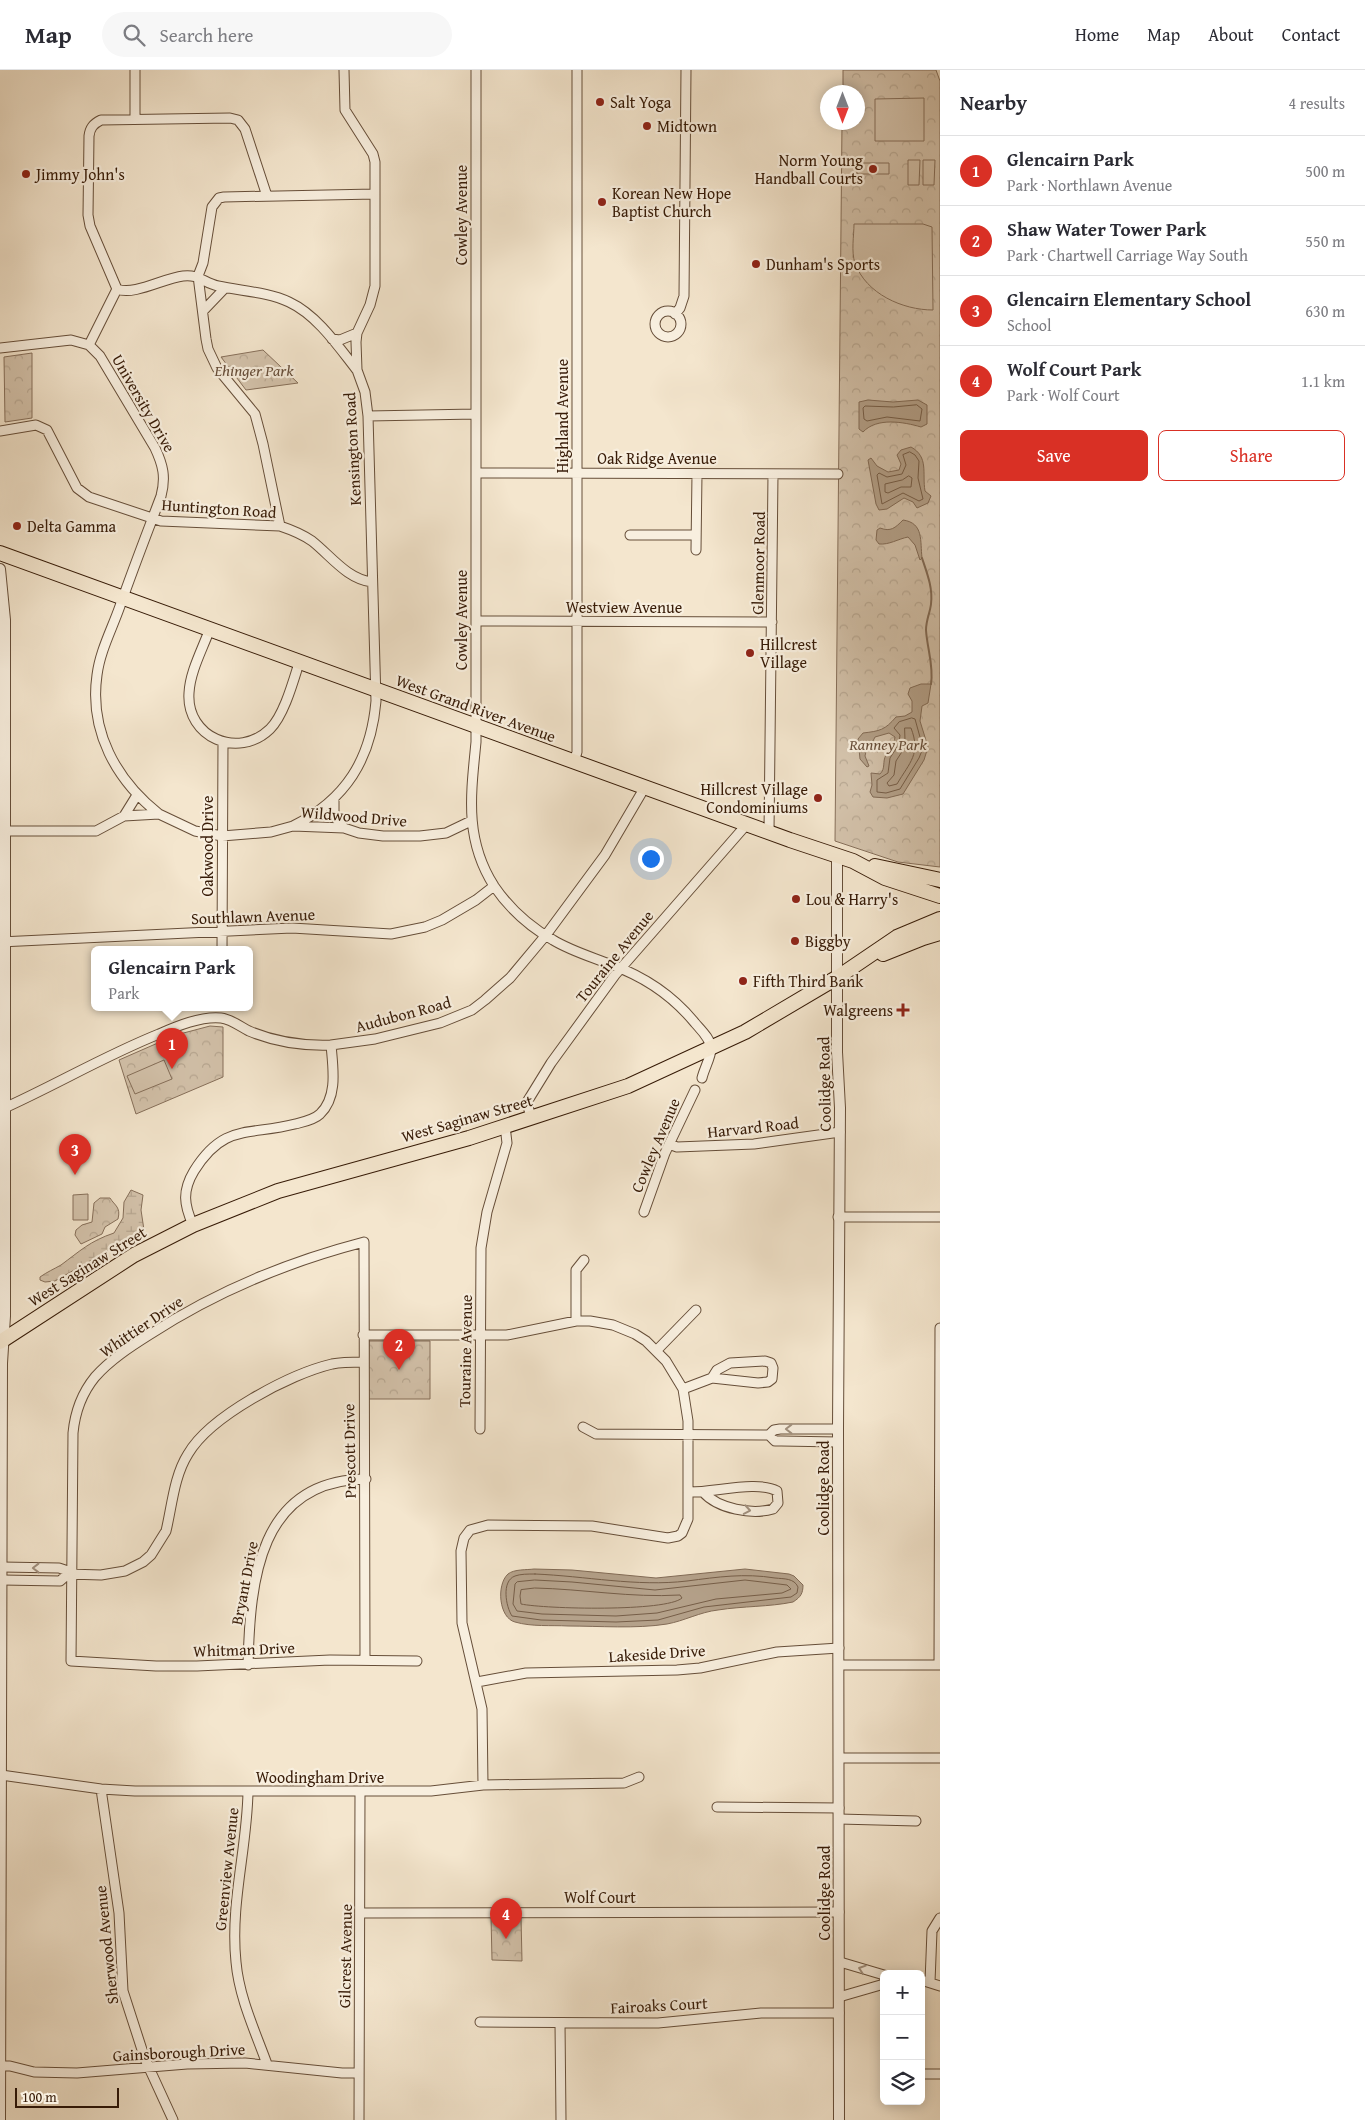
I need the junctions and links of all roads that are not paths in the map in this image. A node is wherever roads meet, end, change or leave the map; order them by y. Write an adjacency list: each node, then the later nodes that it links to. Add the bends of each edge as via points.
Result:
1 (135, 70): 6 (street)
2 (344, 70): 7 (street, Kensington Road, via 345,110 376,162)
3 (476, 70): 19 (street, Cowley Avenue)
4 (577, 70): 23 (street, Highland Avenue)
5 (686, 70): 13 (street, via 684,296)
6 (135, 119): 8 (street, via 238,120 245,129); 11 (street, via 101,120 90,128 89,136 88,215)
7 (375, 194): 8 (street); 14 (street, Kensington Road, via 375,286)
8 (267, 196): 9 (street, via 219,198 214,203)
9 (198, 276): 10 (street); 11 (street, via 176,277 128,291); 12 (street)
10 (225, 288): 12 (street); 15 (street, via 288,302 303,310)
11 (116, 289): 16 (street)
12 (203, 311): 28 (street, via 212,360 255,414)
13 (675, 314)
14 (357, 333): 15 (street, via 340,340); 18 (street, Kensington Road)
15 (332, 339): 18 (street)
16 (89, 345): 17 (street, via 71,340); 27 (street, University Drive, via 100,356 162,464 163,488)
17 (0, 348)
18 (357, 370): 20 (street, Kensington Road, via 365,392)
19 (476, 414): 20 (street); 22 (street, Cowley Avenue)
20 (368, 416): 34 (street, Kensington Road)
21 (0, 431): 27 (street, Huntington Road, via 43,427 50,434 81,493)
22 (476, 473): 23 (street, Oak Ridge Avenue); 36 (street, Cowley Avenue)
23 (577, 473): 24 (street, Oak Ridge Avenue); 37 (street, Highland Avenue)
24 (697, 474): 25 (street, Oak Ridge Avenue); 30 (street)
25 (773, 474): 26 (street, Oak Ridge Avenue); 38 (street, Glenmoor Road)
26 (838, 474)
27 (152, 519): 28 (street, Huntington Road); 35 (street, University Drive)
28 (280, 526): 34 (street, Huntington Road, via 311,540 354,578)
29 (630, 535): 30 (street)
30 (696, 535): 31 (street)
31 (696, 550)
32 (0, 553): 35 (main road, West Grand River Avenue)
33 (0, 569): 43 (street, via 5,606)
34 (372, 582): 41 (street, Kensington Road)
35 (122, 599): 39 (main road, West Grand River Avenue); 47 (street, University Drive, via 100,659 96,704 109,756 125,782)
36 (476, 621): 37 (street, Westview Avenue); 42 (street, Cowley Avenue)
37 (577, 621): 38 (street, Westview Avenue); 45 (street, Highland Avenue, via 577,752)
38 (772, 622): 56 (street, Glenmoor Road)
39 (209, 630): 40 (main road, West Grand River Avenue); 44 (street, via 191,681 189,702 201,728)
40 (299, 663): 41 (main road, West Grand River Avenue); 44 (street, via 279,717 271,728 250,742)
41 (376, 690): 42 (main road, West Grand River Avenue); 48 (street, Kensington Road, via 374,721 365,754)
42 (476, 726): 45 (main road, West Grand River Avenue); 51 (street, Cowley Avenue)
43 (2, 729): 55 (street)
44 (223, 742): 57 (street, Oakwood Drive)
45 (574, 762): 46 (main road, West Grand River Avenue)
46 (645, 788): 52 (main road, West Grand River Avenue); 66 (street, Audubon Road, via 605,855)
47 (137, 794): 49 (street, University Drive); 50 (street)
48 (334, 799): 53 (street, Kensington Road); 54 (street, via 334,815)
49 (159, 814): 50 (street, Wildwood Drive); 57 (street, Wildwood Drive, via 195,831)
50 (124, 816): 55 (street, Wildwood Drive, via 96,831)
51 (471, 821): 54 (street, Wildwood Drive, via 446,833 420,836 359,834); 61 (street, Cowley Avenue)
52 (747, 824): 56 (main road, West Grand River Avenue); 70 (street, Touraine Avenue)
53 (293, 826): 54 (street, Wildwood Drive); 57 (street, Wildwood Drive, via 271,832)
54 (344, 828)
55 (2, 831): 67 (street)
56 (769, 832): 58 (main road, West Grand River Avenue)
57 (222, 836): 64 (street, Oakwood Drive)
58 (837, 856): 59 (main road, West Grand River Avenue); 71 (street, Coolidge Road)
59 (853, 861): 60 (main road); 62 (main road, West Grand River Avenue, via 885,878)
60 (940, 880)
61 (494, 886): 64 (street, Southlawn Avenue, via 442,920 406,932 377,934 316,928); 66 (street, Cowley Avenue, via 520,917)
62 (940, 896)
63 (940, 919): 69 (main road, West Saginaw Street, via 897,937)
64 (222, 931): 67 (street, Southlawn Avenue); 68 (street, Oakwood Drive)
65 (940, 933): 69 (main road)
66 (546, 935): 70 (street, Cowley Avenue, via 569,949); 74 (street, Audubon Road, via 510,978 472,1010 414,1030)
67 (2, 942): 78 (street)
68 (222, 946)
69 (861, 963): 71 (main road, West Saginaw Street)
70 (620, 968): 75 (street, Cowley Avenue, via 644,979 675,1001 708,1038); 79 (street, Touraine Avenue, via 551,1063 527,1102)
71 (838, 977): 75 (main road, West Saginaw Street, via 778,1014); 81 (street, Coolidge Road)
72 (222, 1011): 73 (street)
73 (222, 1018): 74 (street, Audubon Road, via 268,1038); 78 (street, via 184,1024 146,1039)
74 (331, 1046): 86 (street, via 332,1087 326,1106 314,1118 281,1128 234,1134 213,1147 197,1166 186,1189 185,1206)
75 (711, 1048): 76 (street); 79 (main road, West Saginaw Street, via 628,1086)
76 (702, 1078)
77 (695, 1090): 82 (street, Cowley Avenue)
78 (3, 1109): 94 (street, via 6,1316)
79 (531, 1118): 80 (main road, West Saginaw Street)
80 (505, 1126): 86 (main road, West Saginaw Street, via 278,1191); 93 (street, Touraine Avenue, via 507,1143 482,1228)
81 (840, 1132): 82 (street, Harvard Road, via 701,1148); 84 (street, Coolidge Road)
82 (669, 1144): 83 (street, Cowley Avenue)
83 (644, 1212)
84 (838, 1217): 85 (street); 101 (street, Coolidge Road)
85 (940, 1218)
86 (193, 1225): 94 (main road, West Saginaw Street, via 134,1255)
87 (364, 1242): 92 (street, Prescott Drive); 111 (street, Whittier Drive, via 304,1258 214,1297 140,1341 95,1377 79,1404 74,1424)
88 (584, 1260): 90 (street, via 576,1270)
89 (696, 1310): 95 (street)
90 (576, 1321): 93 (street, via 507,1335); 95 (street, via 613,1325 635,1334)
91 (940, 1328): 99 (street)
92 (363, 1336): 93 (street); 96 (street, Prescott Drive)
93 (480, 1336): 102 (street, Touraine Avenue)
94 (2, 1341): 109 (street)
95 (657, 1350): 98 (street)
96 (363, 1362): 106 (street, Prescott Drive); 111 (street, via 333,1364 302,1375 254,1398 213,1425 195,1442 182,1464 166,1531 151,1555 125,1571 101,1575)
97 (712, 1378): 97 (street, via 718,1370 735,1363 765,1361 773,1368 772,1379 768,1382); 98 (street)
98 (683, 1389): 103 (street)
99 (940, 1426): 119 (street)
100 (582, 1427): 103 (street, via 596,1434)
101 (838, 1428): 104 (street, one-way to 104, via 780,1429); 105 (street, Coolidge Road)
102 (480, 1429)
103 (688, 1435): 104 (street); 107 (street)
104 (769, 1435): 105 (street, via 781,1442)
105 (838, 1442): 113 (street, Coolidge Road)
106 (366, 1478): 114 (street, Prescott Drive); 117 (street, Bryant Drive, via 334,1481 310,1490 294,1502 274,1526 266,1542 256,1584)
107 (688, 1492): 108 (street); 120 (street, via 687,1524 682,1533 673,1538 592,1526 488,1525 470,1530 461,1551 460,1606)
108 (703, 1492): 108 (street, one-way to 108, via 711,1500 755,1512 773,1509 778,1503 777,1492 755,1486)
109 (1, 1547): 110 (street)
110 (2, 1567): 111 (street, one-way to 110, via 63,1568); 112 (street)
111 (70, 1574): 112 (street, via 60,1581); 115 (street, Whittier Drive)
112 (2, 1580): 121 (street)
113 (839, 1648): 118 (street, Coolidge Road); 120 (street, Lakeside Drive, via 778,1652 700,1668 526,1673)
114 (365, 1660): 116 (street, Whitman Drive); 117 (street, Whitman Drive)
115 (71, 1661): 117 (street, Whitman Drive, via 156,1666)
116 (417, 1661)
117 (248, 1665)
118 (839, 1665): 119 (street); 122 (street, Coolidge Road)
119 (940, 1665)
120 (477, 1682): 126 (street, via 484,1724)
121 (0, 1755): 124 (street)
122 (840, 1758): 123 (street); 131 (street, Coolidge Road)
123 (940, 1758)
124 (1, 1776): 127 (street, Woodingham Drive); 147 (street)
125 (639, 1777): 126 (street, Woodingham Drive, via 624,1783)
126 (484, 1785): 129 (street, Woodingham Drive, via 431,1791)
127 (101, 1789): 128 (street, Woodingham Drive); 148 (street, Sherwood Avenue, via 119,1913 123,1991)
128 (248, 1792): 129 (street, Woodingham Drive); 146 (street, Greenview Avenue, via 235,1902 236,1963 246,2006)
129 (360, 1792): 135 (street, Gilcrest Avenue)
130 (717, 1807): 131 (street)
131 (839, 1808): 132 (street, Coolidge Road)
132 (839, 1820): 133 (street); 134 (street, Coolidge Road)
133 (916, 1821)
134 (839, 1912): 135 (street, Wolf Court); 137 (street, Coolidge Road)
135 (361, 1913): 149 (street, Gilcrest Avenue)
136 (940, 1918): 139 (street, via 932,1931)
137 (840, 1962): 138 (street, one-way to 137); 142 (street, Coolidge Road)
138 (880, 1974)
139 (926, 1981): 141 (street)
140 (880, 1985): 142 (street)
141 (940, 1986)
142 (840, 1997): 143 (street, Coolidge Road)
143 (839, 2013): 145 (street, Fairoaks Court, via 761,2013 676,2023); 157 (street, Coolidge Road)
144 (480, 2022): 145 (street, Fairoaks Court)
145 (560, 2023): 156 (street)
146 (267, 2064): 148 (street, Gainsborough Drive, via 223,2062); 149 (street, Gainsborough Drive)
147 (1, 2066): 148 (street, Gainsborough Drive, via 46,2073); 152 (street)
148 (148, 2067): 154 (street, Sherwood Avenue)
149 (359, 2073): 155 (street, Gilcrest Avenue)
150 (925, 2074): 151 (street)
151 (940, 2074)
152 (0, 2075): 153 (street)
153 (0, 2120)
154 (172, 2120)
155 (359, 2120)
156 (561, 2120)
157 (839, 2120)

